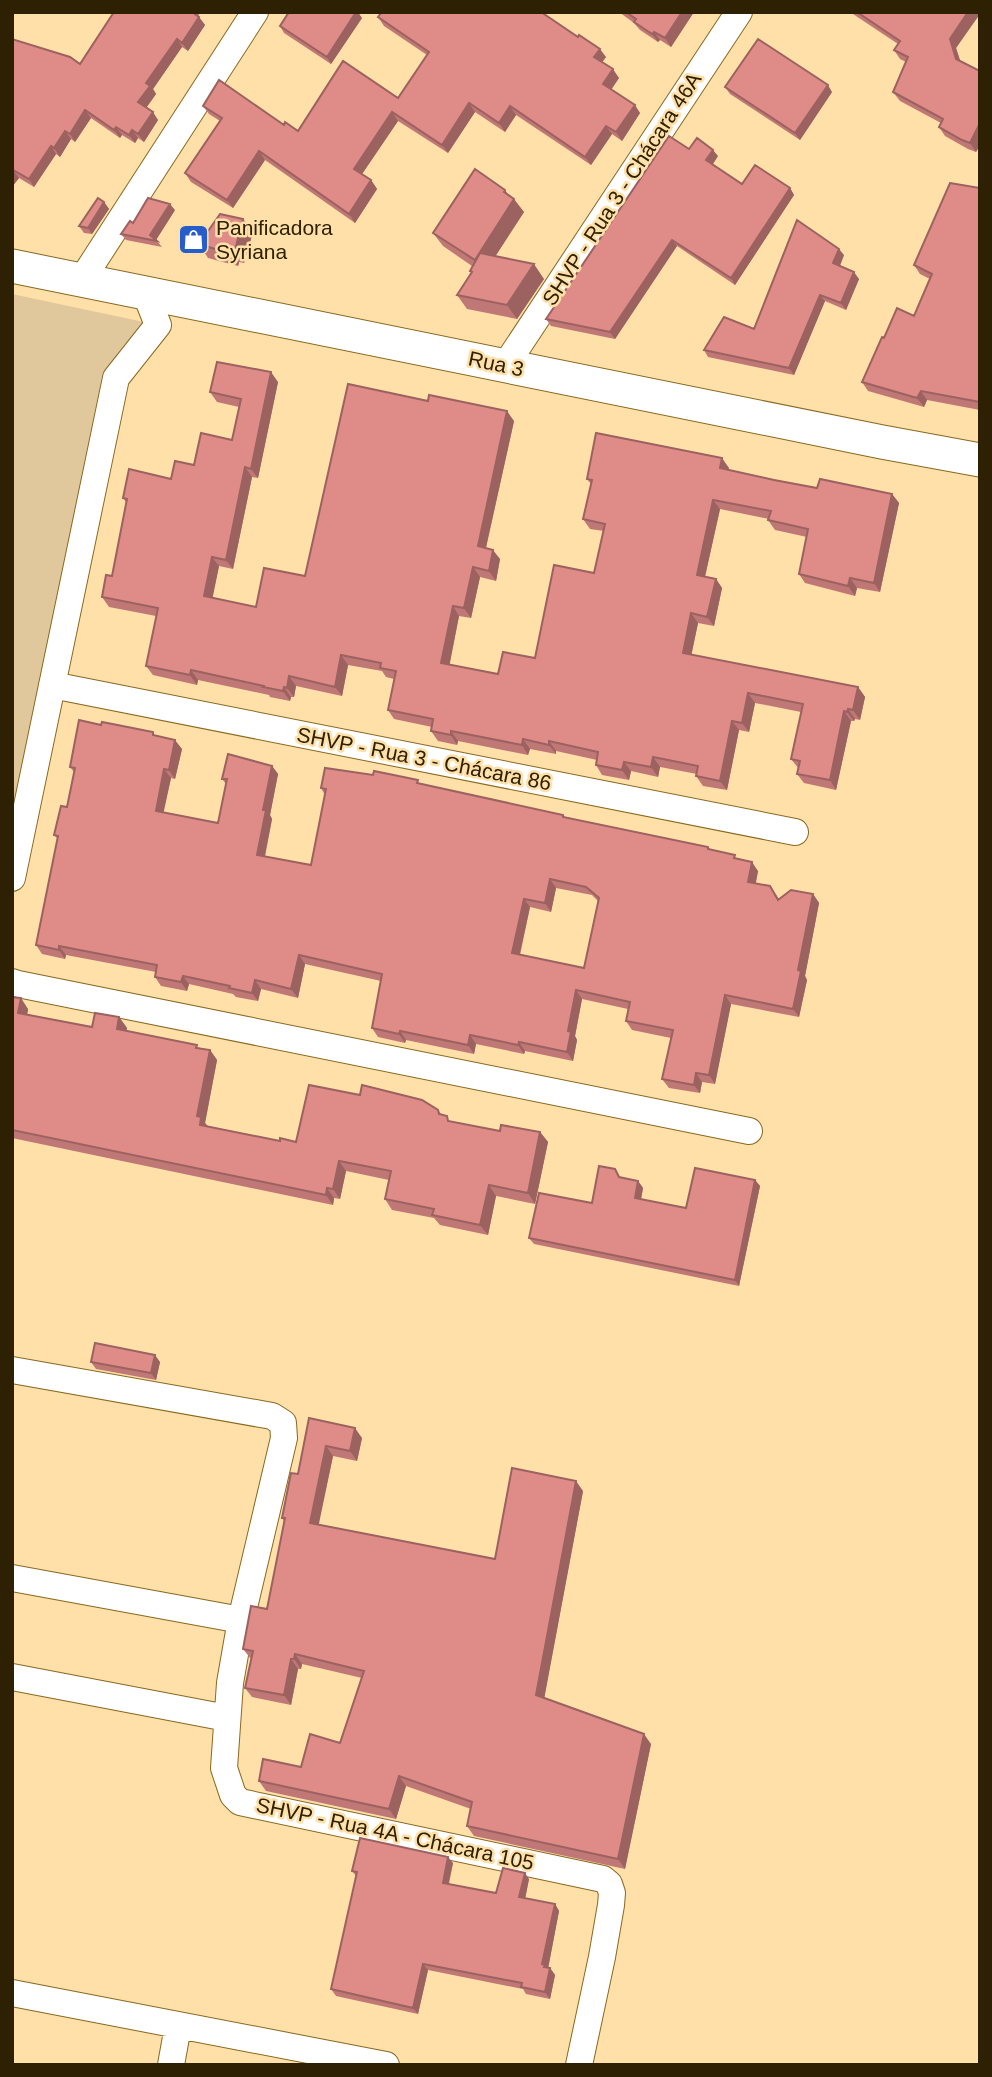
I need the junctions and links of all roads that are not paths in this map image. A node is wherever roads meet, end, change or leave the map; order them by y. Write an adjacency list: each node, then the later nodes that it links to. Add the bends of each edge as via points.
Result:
1 (255, 12): 4 (street)
2 (739, 12): 6 (street, SHVP - Rua 3 - Chácara 46A)
3 (12, 266): 4 (main road, Rua 3)
4 (81, 281): 5 (main road, Rua 3)
5 (145, 292): 6 (main road, Rua 3); 8 (street, via 158,325 116,377)
6 (505, 366): 7 (main road, Rua 3)
7 (980, 460)
8 (52, 685): 9 (street, SHVP - Rua 3 - Chácara 86); 10 (street)
9 (795, 832)
10 (12, 878)
11 (12, 982): 12 (street)
12 (749, 1131)
13 (12, 1370): 15 (street, SHVP - Rua 4A - Chácara 105, via 272,1416 283,1423 284,1438)
14 (12, 1578): 15 (street)
15 (242, 1620): 17 (street, SHVP - Rua 4A - Chácara 105)
16 (12, 1678): 17 (street)
17 (227, 1718): 22 (street, SHVP - Rua 4A - Chácara 105, via 224,1768 240,1802 568,1870 609,1884 611,1905)
18 (12, 1993): 19 (street)
19 (178, 2026): 20 (street); 21 (street)
20 (374, 2064)
21 (171, 2065)
22 (579, 2065)

